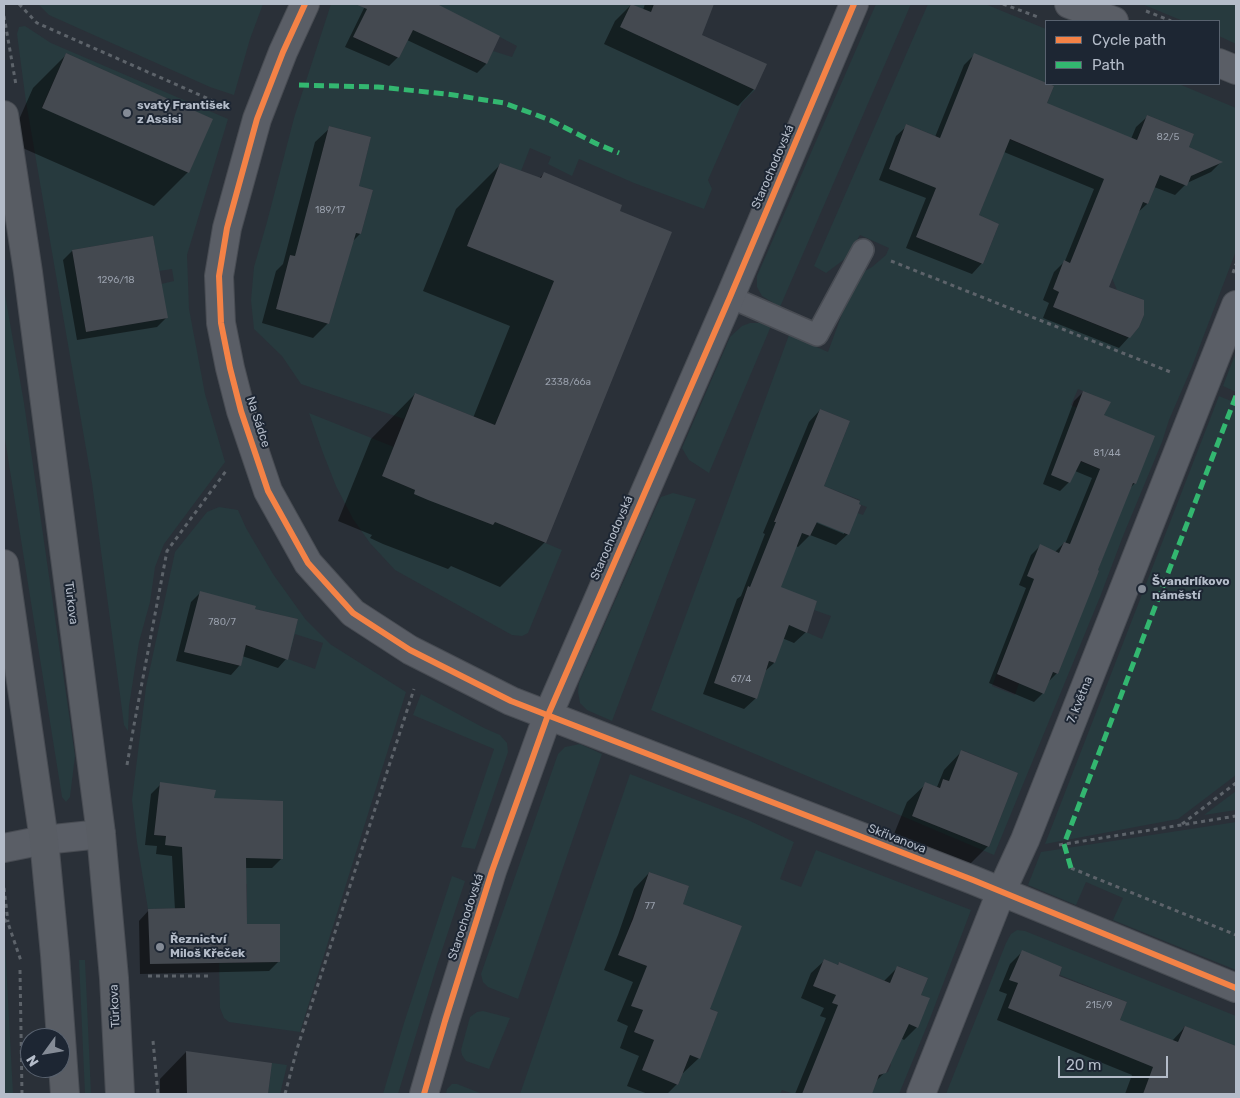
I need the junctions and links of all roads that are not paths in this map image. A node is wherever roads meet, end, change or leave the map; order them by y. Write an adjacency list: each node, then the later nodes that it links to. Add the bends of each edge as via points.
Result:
1 (306, 4): 12 (street, Na Sádce, via 257,119 226,228 219,276 221,322 230,368 268,491 308,563 353,613 419,654 511,702)
2 (854, 4): 10 (street, Starochodovská)
3 (1069, 4): 4 (street)
4 (1111, 20)
5 (1220, 63): 6 (street)
6 (1236, 70)
7 (11, 104): 13 (main road, Türkova, via 30,282)
8 (864, 250): 10 (lane, via 816,335)
9 (1233, 293): 16 (street, 7. května, via 1204,386)
10 (730, 297): 12 (street, Starochodovská)
11 (4, 564): 14 (main road)
12 (548, 715): 16 (street, Skřivanova); 20 (street, Starochodovská, via 492,871)
13 (101, 834): 14 (street); 19 (main road, Türkova)
14 (44, 840): 15 (street); 18 (main road)
15 (4, 848)
16 (1001, 892): 17 (street, Skřivanova); 21 (street, 7. května)
17 (1236, 988)
18 (64, 1094)
19 (120, 1094)
20 (424, 1094)
21 (921, 1094)

